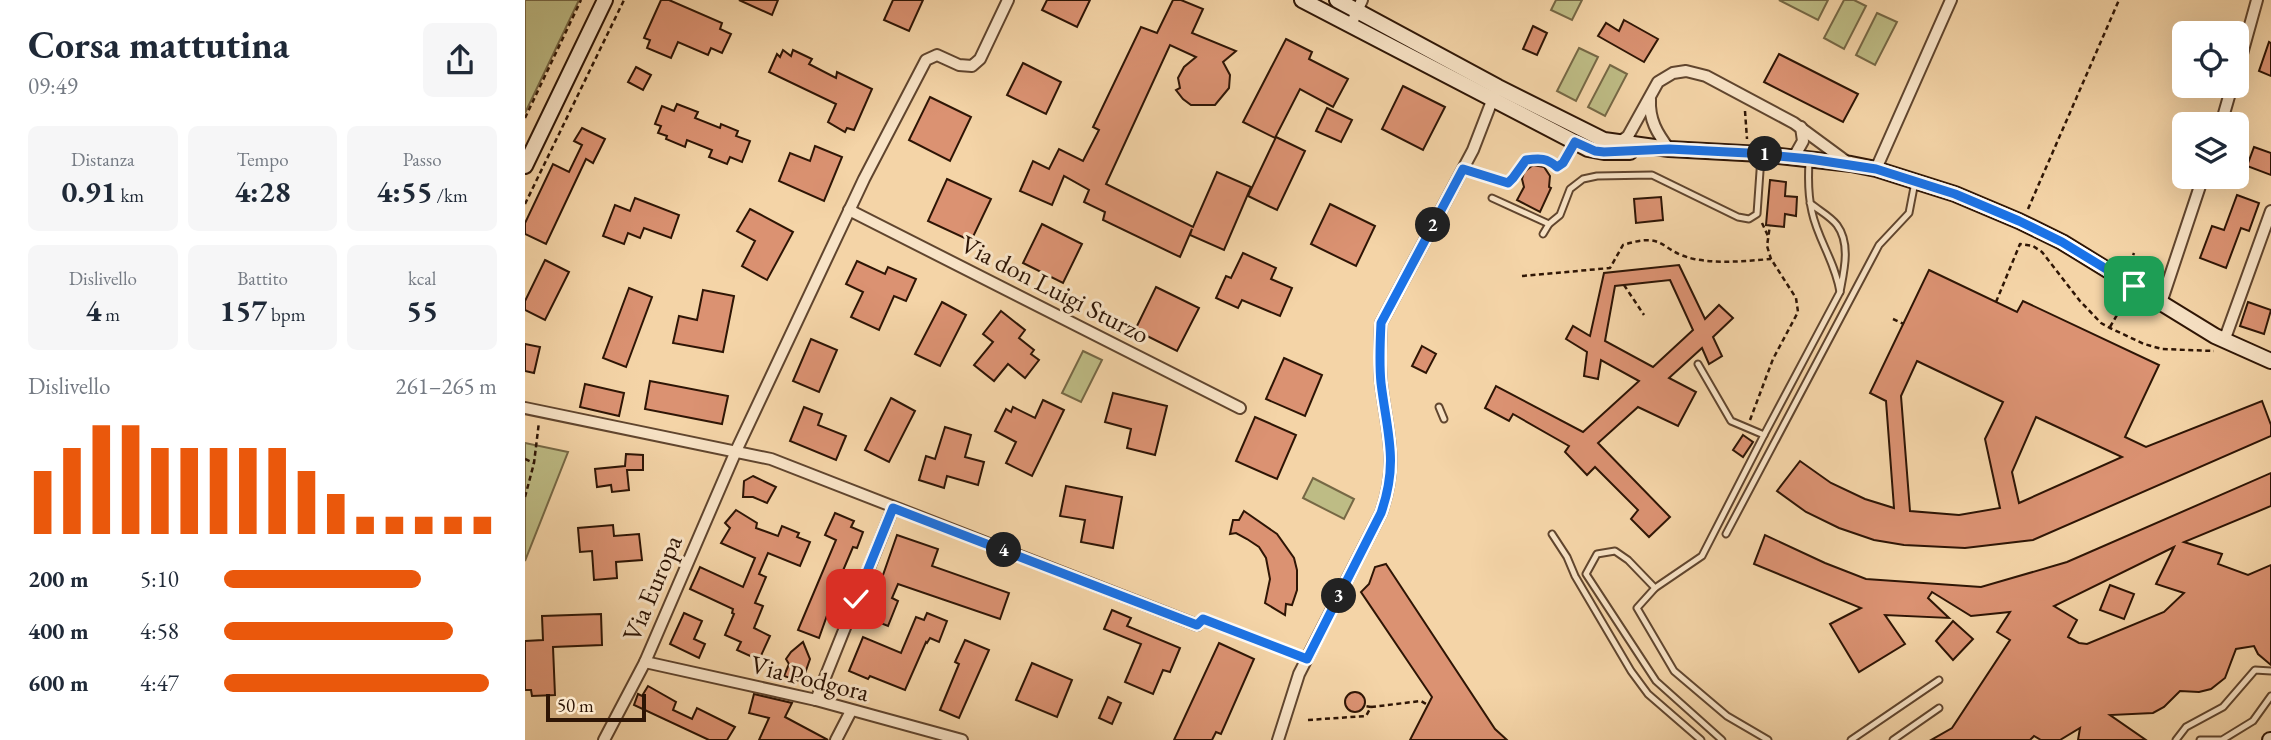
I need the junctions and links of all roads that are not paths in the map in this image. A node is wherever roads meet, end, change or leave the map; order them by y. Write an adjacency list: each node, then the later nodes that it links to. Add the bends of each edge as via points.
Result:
1 (605, 0): 20 (street)
2 (1008, 0): 27 (street, Via Europa, via 980,59 972,66 937,55 926,60)
3 (1301, 0): 7 (street)
4 (1951, 0): 22 (street)
5 (2256, 0): 9 (street)
6 (1349, 3): 7 (street); 8 (street); 10 (street)
7 (1337, 18): 8 (street)
8 (1351, 25): 10 (street)
9 (2249, 27)
10 (1495, 93): 13 (street); 14 (street); 21 (street)
11 (1651, 93): 12 (street, via 1673,72 1692,72); 14 (street, via 1628,136); 15 (street, via 1655,131)
12 (1801, 127): 17 (street, via 1803,141); 19 (street)
13 (1575, 142): 15 (street, via 1604,152); 21 (lane, via 1557,167 1549,160 1526,160 1508,183)
14 (1618, 143): 15 (street)
15 (1669, 149): 16 (street)
16 (1755, 153): 17 (street); 29 (lane, via 1757,214 1749,219 1738,218 1652,175 1597,176 1570,189 1560,215)
17 (1794, 157): 18 (street)
18 (1810, 159): 19 (street); 26 (lane)
19 (1851, 164): 22 (street)
20 (525, 166)
21 (1463, 169): 57 (street, via 1381,323 1380,360 1390,437 1389,489 1307,659)
22 (1876, 169): 23 (street)
23 (1915, 182): 32 (street, via 2041,231); 44 (lane, via 1909,213 1879,245)
24 (2199, 189): 32 (street)
25 (1492, 198): 29 (lane)
26 (1810, 203): 31 (lane, via 1837,272); 31 (lane, via 1836,223 1843,236 1845,266)
27 (849, 210): 38 (street, Via don Luigi Sturzo); 41 (street, Via Europa)
28 (2271, 211): 33 (street)
29 (1549, 224): 30 (lane)
30 (1543, 234)
31 (1840, 292): 40 (lane)
32 (2161, 303): 33 (street)
33 (2222, 346): 34 (street)
34 (2271, 361)
35 (1697, 364): 40 (lane, via 1731,421)
36 (1439, 407): 39 (lane)
37 (525, 408): 41 (street)
38 (1240, 408)
39 (1444, 419)
40 (1764, 435): 45 (lane, via 1702,556)
41 (736, 451): 42 (street, via 771,459); 47 (street, Via Europa)
42 (893, 508): 46 (street); 51 (street)
43 (1552, 534): 58 (lane, via 1642,687)
44 (1726, 534)
45 (1655, 588): 59 (lane, via 1615,551 1597,554 1586,574 1655,681); 60 (lane, via 1637,608 1674,671 1727,716)
46 (1197, 625)
47 (645, 662): 51 (street, Via Podgora); 54 (street, Via Europa)
48 (2271, 671): 63 (lane, via 2255,670 2223,707 2186,727)
49 (1939, 681): 61 (lane)
50 (2271, 696): 64 (lane, via 2253,722 2222,740)
51 (816, 700): 53 (street, Via Podgora)
52 (1939, 708): 62 (lane)
53 (851, 712): 55 (street); 56 (street, Via Podgora)
54 (604, 740)
55 (836, 740)
56 (962, 740)
57 (1278, 740)
58 (1702, 740)
59 (1722, 740)
60 (1768, 740)
61 (1851, 740)
62 (1893, 740)
63 (2176, 740)
64 (2200, 740)

